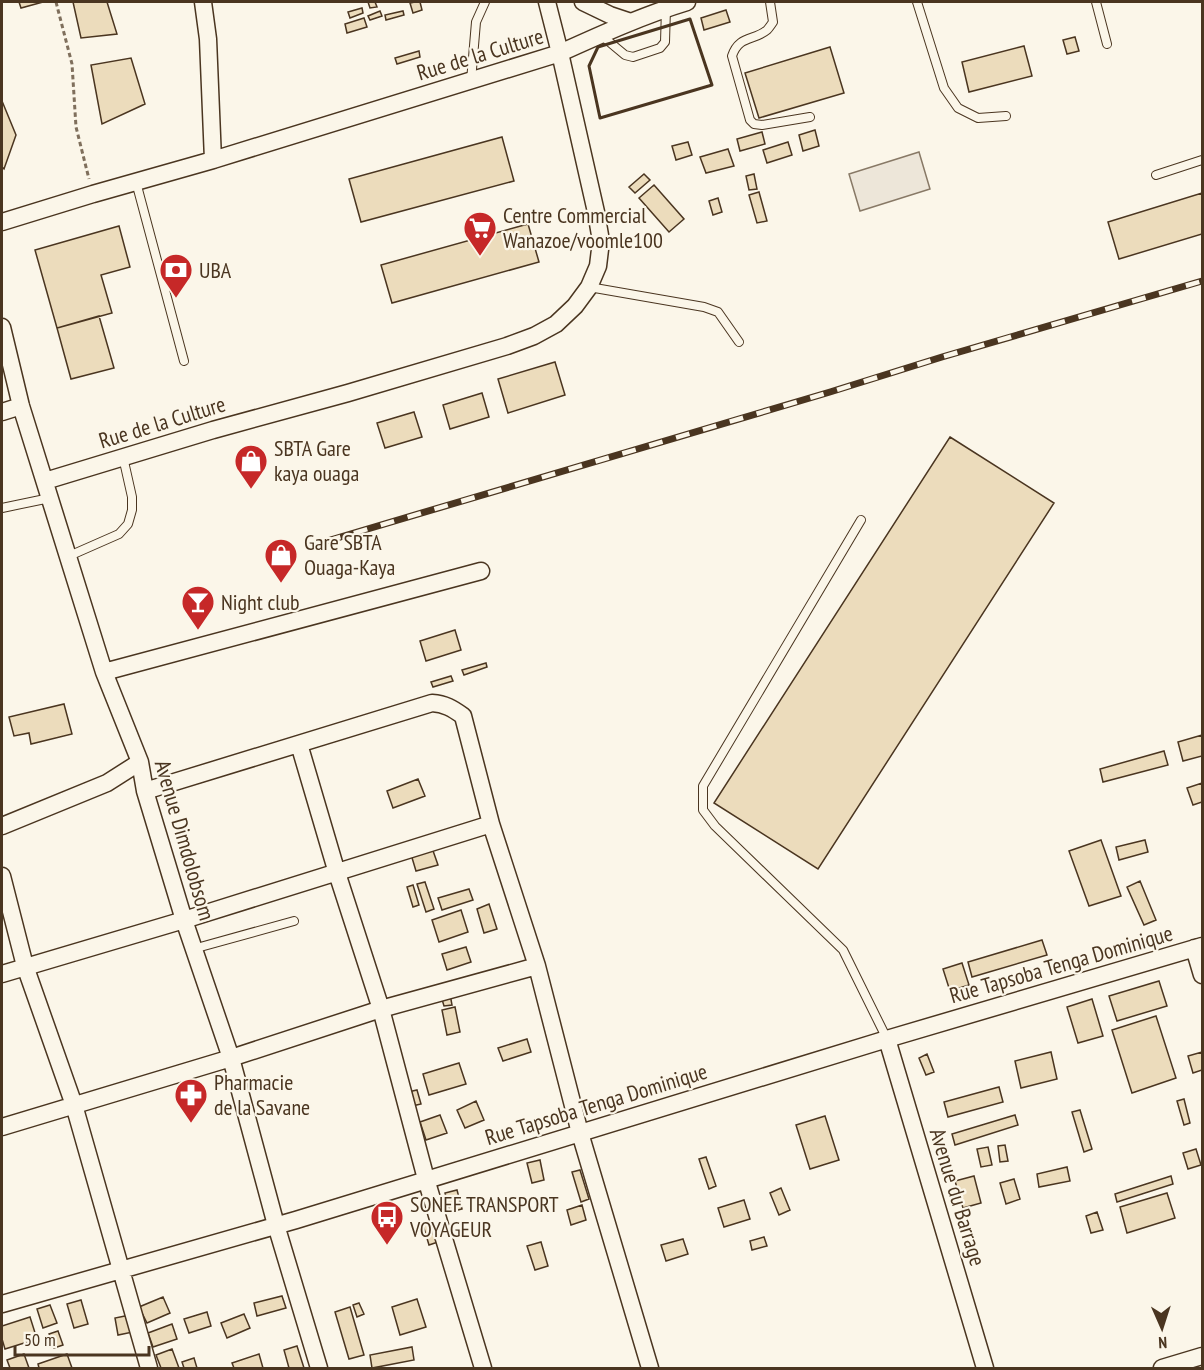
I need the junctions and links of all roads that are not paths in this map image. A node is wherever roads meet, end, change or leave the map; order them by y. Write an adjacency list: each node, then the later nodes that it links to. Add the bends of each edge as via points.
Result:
1 (203, 2): 17 (street)
2 (485, 2): 14 (lane, via 476,22)
3 (547, 2): 13 (street)
4 (583, 2): 10 (street)
5 (687, 2): 9 (street)
6 (770, 2): 16 (lane, via 773,22 766,31 747,38 732,56 750,120 762,124)
7 (917, 2): 15 (lane, via 944,88 958,108 978,118)
8 (1096, 2): 12 (lane)
9 (666, 8): 10 (street); 11 (lane, via 665,42 660,48 633,57)
10 (631, 22): 11 (street)
11 (600, 35): 13 (street)
12 (1107, 44)
13 (560, 53): 14 (street, Rue de la Culture); 22 (street, Rue de la Culture, via 601,241 598,266)
14 (471, 81): 17 (street, Rue de la Culture)
15 (1006, 116)
16 (810, 117)
17 (213, 160): 20 (street, Rue de la Culture)
18 (1203, 160): 19 (lane)
19 (1156, 175)
20 (136, 182): 21 (street, Rue de la Culture); 25 (lane)
21 (2, 222)
22 (589, 287): 24 (lane, via 718,312); 28 (street, Rue de la Culture, via 556,324 507,346)
23 (2, 327): 26 (street, Avenue Dimdolobsom)
24 (739, 342)
25 (184, 361)
26 (21, 406): 27 (street); 29 (street, Avenue Dimdolobsom)
27 (2, 412)
28 (123, 458): 29 (street, Rue de la Culture); 33 (lane, via 132,497 128,524 118,534)
29 (45, 481): 30 (street, Avenue Dimdolobsom)
30 (50, 498): 31 (lane); 33 (street, Avenue Dimdolobsom)
31 (2, 508)
32 (861, 520): 52 (lane, via 703,786 703,810 843,950)
33 (69, 556): 35 (street, Avenue Dimdolobsom)
34 (481, 571): 35 (street)
35 (104, 672): 37 (street, Avenue Dimdolobsom)
36 (299, 744): 38 (street); 39 (street, via 432,703 444,704 463,716); 41 (street)
37 (140, 762): 38 (street, Avenue Dimdolobsom); 40 (street, via 107,783)
38 (145, 791): 43 (street, Avenue Dimdolobsom)
39 (491, 824): 41 (street); 48 (street)
40 (2, 826)
41 (337, 873): 43 (street); 51 (street)
42 (2, 876): 47 (street)
43 (184, 920): 46 (street, Avenue Dimdolobsom); 47 (street)
44 (294, 921): 46 (lane)
45 (1198, 947): 50 (street); 52 (street, Rue Tapsoba Tenga Dominique)
46 (193, 949): 53 (street, Avenue Dimdolobsom)
47 (25, 966): 49 (street); 54 (street)
48 (537, 966): 51 (street); 56 (street)
49 (2, 974)
50 (1203, 975)
51 (381, 1009): 53 (street); 57 (street)
52 (887, 1039): 56 (street, Rue Tapsoba Tenga Dominique); 66 (street, Avenue du Barrage)
53 (231, 1058): 54 (street); 58 (street, Avenue Dimdolobsom)
54 (74, 1105): 55 (street); 59 (street)
55 (2, 1127)
56 (580, 1132): 57 (street, Rue Tapsoba Tenga Dominique); 65 (street)
57 (426, 1179): 58 (street, Rue Tapsoba Tenga Dominique); 64 (street)
58 (276, 1225): 59 (street, Rue Tapsoba Tenga Dominique); 63 (street, Avenue Dimdolobsom)
59 (121, 1270): 60 (street, Rue Tapsoba Tenga Dominique); 62 (street)
60 (2, 1304)
61 (1203, 1356): 67 (street)
62 (149, 1368)
63 (319, 1368)
64 (483, 1368)
65 (650, 1368)
66 (985, 1368)
67 (1162, 1368)

